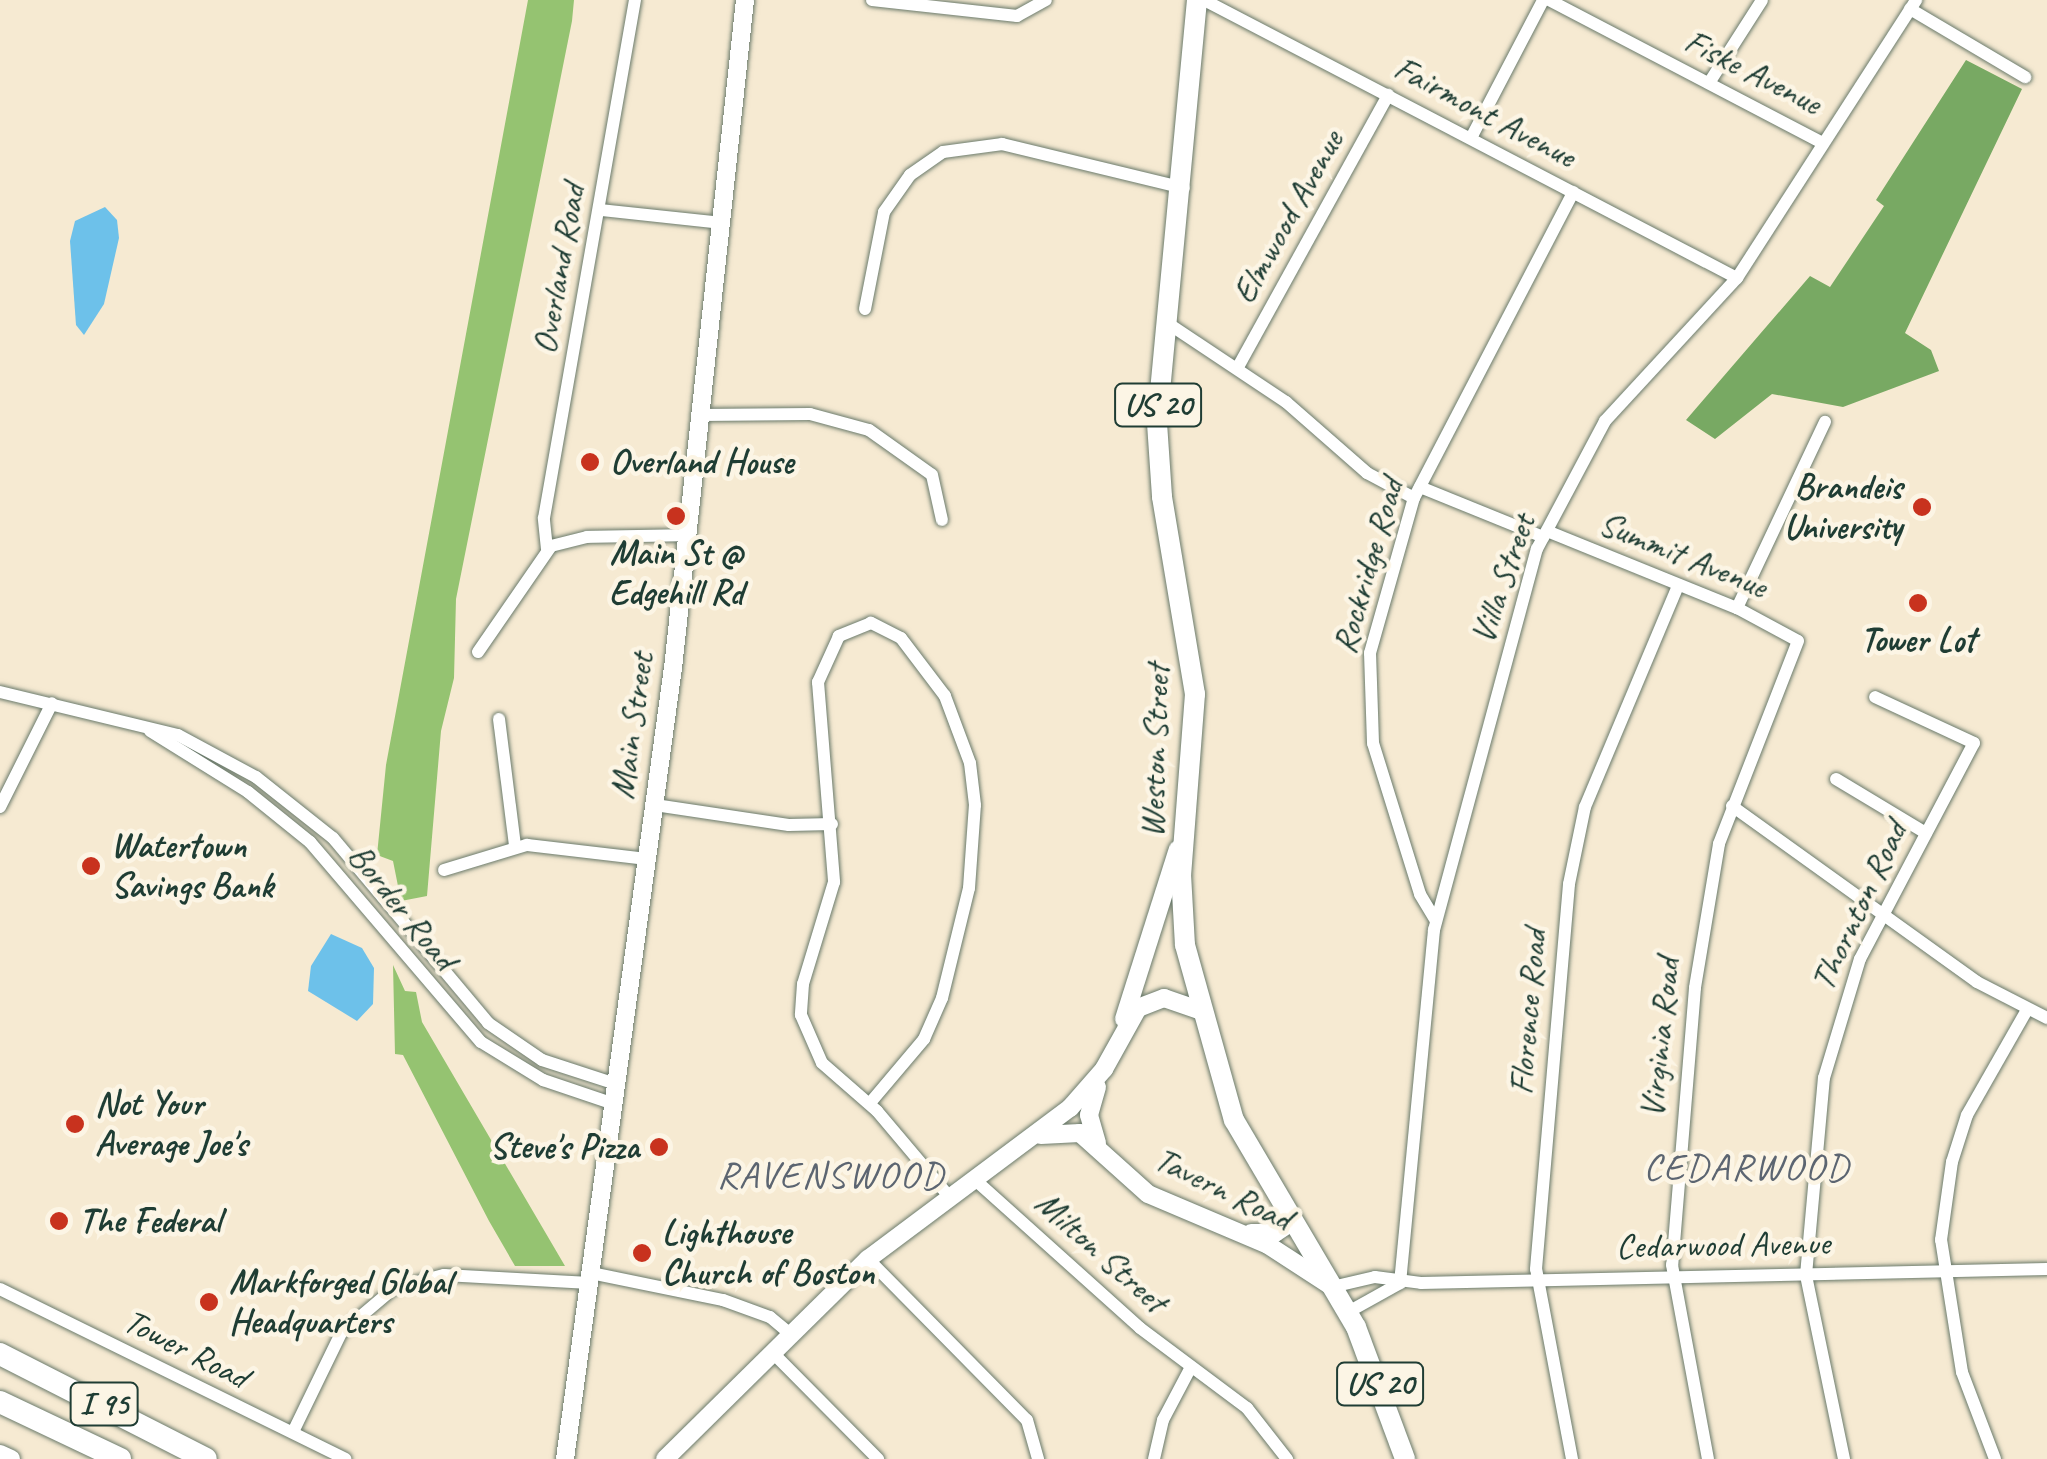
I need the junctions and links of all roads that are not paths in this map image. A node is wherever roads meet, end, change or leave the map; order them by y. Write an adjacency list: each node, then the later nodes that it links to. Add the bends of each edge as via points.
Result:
1 (634, 0): 16 (street, Overland Road)
2 (745, 0): 17 (street, Main Street)
3 (872, 0): 4 (street, via 1017,16)
4 (1046, 0)
5 (1201, 0): 11 (street, Fairmont Avenue); 14 (main road, Weston Street / US 20)
6 (1546, 0): 10 (street, Fiske Avenue); 12 (street)
7 (1762, 0): 10 (street)
8 (1913, 5): 9 (street); 13 (street, Villa Street)
9 (2025, 77)
10 (1709, 84): 13 (street, Fiske Avenue)
11 (1388, 95): 12 (street, Fairmont Avenue); 21 (street, Elmwood Avenue)
12 (1471, 138): 15 (street, Fairmont Avenue)
13 (1823, 142): 18 (street, Villa Street)
14 (1184, 188): 19 (street, via 1002,144 943,152 910,175 882,216); 20 (main road, Weston Street / US 20)
15 (1573, 192): 18 (street, Fairmont Avenue); 24 (street, Rockridge Road)
16 (601, 210): 17 (street); 28 (street, Overland Road, via 544,518)
17 (722, 222): 22 (street, Main Street)
18 (1737, 278): 26 (street, Villa Street, via 1613,411)
19 (866, 309)
20 (1166, 322): 21 (street, Summit Avenue); 42 (main road, Weston Street / US 20, via 1158,457 1193,662)
21 (1238, 367): 24 (street, Summit Avenue, via 1367,473)
22 (702, 416): 25 (street, via 810,414 869,430 932,475); 27 (street, Main Street)
23 (1826, 422): 30 (street)
24 (1417, 493): 26 (street, Summit Avenue); 49 (street, Rockridge Road, via 1374,632 1367,694 1382,775 1420,894)
25 (942, 520)
26 (1545, 534): 29 (street, Summit Avenue); 49 (street, Villa Street)
27 (688, 535): 28 (street, via 587,537); 39 (street, Main Street)
28 (547, 548): 32 (street)
29 (1678, 586): 30 (street, Summit Avenue); 70 (street, Florence Road, via 1585,807 1573,855)
30 (1736, 608): 31 (street, Summit Avenue)
31 (1796, 637): 40 (street, Virginia Road, via 1795,655)
32 (478, 652)
33 (0, 692): 35 (street, Border Road)
34 (1875, 697): 44 (street, Thornton Road, via 1974,742)
35 (52, 703): 37 (street, Border Road); 41 (street)
36 (499, 719): 45 (street)
37 (150, 731): 55 (street, Border Road, via 178,736 232,762 316,823 453,988 505,1038 564,1069); 57 (street, Border Road, via 248,792 310,842 481,1042 542,1080)
38 (1836, 779): 44 (street)
39 (654, 805): 43 (street, via 789,826); 46 (street, Main Street)
40 (1732, 806): 48 (street); 68 (street, Virginia Road, via 1701,934)
41 (0, 807)
42 (1187, 810): 50 (main road, Weston Street / US 20, via 1182,916); 53 (street)
43 (832, 824): 56 (street, via 834,882 804,984 802,1015 816,1055); 56 (street, via 817,717 820,674 842,632 876,623 902,638 945,696 970,764 975,804 969,888 942,998 924,1039)
44 (1926, 833): 48 (street, Thornton Road)
45 (515, 846): 46 (street); 47 (street)
46 (647, 858): 55 (street, Main Street)
47 (444, 870)
48 (1882, 913): 51 (street); 67 (street, Thornton Road, via 1851,982 1824,1078)
49 (1436, 920): 71 (street, Villa Street)
50 (1198, 1010): 53 (street, via 1173,999 1151,1000 1131,1014); 62 (main road, Weston Street / US 20, via 1240,1133)
51 (2027, 1010): 52 (street); 66 (street, via 1961,1130 1945,1206)
52 (2047, 1018)
53 (1120, 1035): 54 (street)
54 (1110, 1059): 58 (street, via 1085,1093); 59 (street, via 1089,1109)
55 (616, 1084): 57 (street, Main Street)
56 (870, 1103): 61 (street)
57 (614, 1104): 69 (street, Main Street)
58 (1036, 1136): 59 (street, Tavern Road, via 1069,1130); 60 (street)
59 (1098, 1146): 63 (street, Tavern Road, via 1148,1194)
60 (973, 1178): 61 (street); 78 (street, Milton Street)
61 (948, 1195): 64 (street)
62 (1290, 1224): 63 (street, via 1270,1234); 72 (main road, Weston Street / US 20)
63 (1236, 1231): 72 (street, Tavern Road)
64 (868, 1259): 75 (street); 89 (street, via 1027,1420)
65 (2047, 1269): 66 (street, Cedarwood Avenue)
66 (1942, 1272): 67 (street, Cedarwood Avenue); 96 (street, via 1966,1390)
67 (1806, 1274): 68 (street, Cedarwood Avenue); 95 (street, Thornton Road)
68 (1672, 1276): 70 (street, Cedarwood Avenue); 94 (street, Virginia Road)
69 (590, 1278): 75 (street, via 688,1292 770,1317); 80 (street, via 444,1275 387,1292 336,1340); 87 (street, Main Street)
70 (1537, 1280): 71 (street, Cedarwood Avenue); 93 (street, Florence Road)
71 (1400, 1283): 72 (street, Cedarwood Avenue, via 1363,1277); 74 (street, Cedarwood Avenue)
72 (1332, 1287): 74 (main road, Weston Street / US 20)
73 (0, 1289): 80 (street, Tower Road)
74 (1348, 1312): 92 (main road, Weston Street / US 20)
75 (790, 1334): 76 (street)
76 (772, 1352): 82 (street); 88 (street)
77 (0, 1354): 85 (highway, I 95)
78 (1191, 1367): 90 (street, via 1163,1420); 91 (street, Milton Street, via 1247,1408)
79 (0, 1402): 84 (highway, I 95)
80 (293, 1432): 86 (street, Tower Road)
81 (0, 1454): 83 (street)
82 (678, 1455)
83 (11, 1459)
84 (120, 1459)
85 (206, 1459)
86 (345, 1459)
87 (565, 1459)
88 (878, 1459)
89 (1038, 1459)
90 (1154, 1459)
91 (1287, 1459)
92 (1405, 1459)
93 (1572, 1459)
94 (1708, 1459)
95 (1844, 1459)
96 (1994, 1459)

